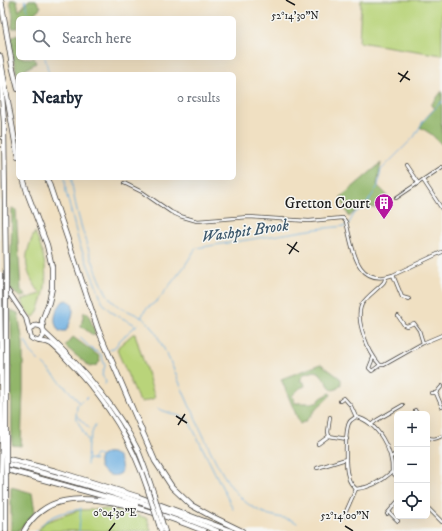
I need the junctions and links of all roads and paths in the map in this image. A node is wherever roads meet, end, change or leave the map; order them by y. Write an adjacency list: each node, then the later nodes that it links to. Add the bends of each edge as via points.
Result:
1 (1, 0): 4 (highway)
2 (0, 56): 5 (highway)
3 (0, 69): 46 (highway, bridge, via 4,122 6,283)
4 (16, 81)
5 (16, 148)
6 (406, 165): 12 (street)
7 (442, 167): 10 (street)
8 (24, 180): 25 (highway, via 47,245 52,267 52,288 42,321)
9 (48, 180): 75 (highway, via 98,329 155,461 172,487 191,505)
10 (423, 180): 12 (street); 14 (street)
11 (124, 183): 18 (street, via 175,214 197,221 249,217 309,221 340,218 345,220 354,255 361,268 372,278)
12 (418, 183): 13 (street)
13 (396, 198)
14 (442, 209)
15 (442, 252): 17 (street)
16 (0, 273): 20 (highway, bridge)
17 (392, 275): 18 (street); 21 (street, via 402,297)
18 (386, 277): 30 (street, via 362,304 359,312 359,320)
19 (0, 279): 23 (main road)
20 (0, 286): 46 (highway)
21 (409, 300)
22 (398, 316): 29 (street, via 404,325 414,323 417,326)
23 (26, 318): 24 (main road); 26 (main road)
24 (35, 325): 25 (main road); 26 (main road)
25 (43, 330): 28 (main road, via 43,337); 66 (main road, bridge, via 82,369 118,415 137,450 154,494)
26 (29, 331): 28 (main road, via 31,338)
27 (442, 335): 29 (street)
28 (38, 341): 66 (main road, bridge, via 50,344 58,350 111,412 129,442)
29 (423, 343): 31 (street)
30 (374, 358): 31 (street); 31 (street, via 369,368 372,371)
31 (380, 366)
32 (442, 386): 34 (street)
33 (431, 393): 34 (street)
34 (436, 393): 37 (street)
35 (340, 401): 39 (street, via 344,398)
36 (403, 405): 40 (street)
37 (442, 407)
38 (330, 417): 41 (street)
39 (356, 417): 40 (street); 44 (street, via 349,424)
40 (371, 425): 49 (street, via 386,444)
41 (329, 436): 44 (street); 45 (street)
42 (442, 436): 43 (street, via 435,439)
43 (430, 437)
44 (347, 439): 50 (street)
45 (318, 444)
46 (4, 445): 56 (highway, bridge)
47 (0, 455): 74 (highway, via 139,497)
48 (394, 455): 49 (street)
49 (391, 457): 54 (street)
50 (346, 459): 53 (street); 57 (street, via 347,476)
51 (0, 462): 55 (highway)
52 (0, 467): 55 (highway); 60 (highway)
53 (317, 468)
54 (392, 472): 57 (street, via 363,489)
55 (42, 473): 60 (highway)
56 (3, 478): 67 (highway); 68 (highway)
57 (356, 489): 61 (street)
58 (394, 506): 62 (street, via 388,513)
59 (430, 510): 65 (street)
60 (166, 512): 73 (highway)
61 (344, 516)
62 (394, 518)
63 (396, 519): 64 (street)
64 (398, 521)
65 (442, 522)
66 (161, 525): 70 (main road); 71 (main road)
67 (1, 531)
68 (6, 531)
69 (24, 531): 72 (highway, via 42,510 63,501 77,499 106,501 137,508)
70 (161, 531)
71 (165, 531)
72 (204, 531)
73 (217, 531)
74 (230, 531)
75 (242, 531)

